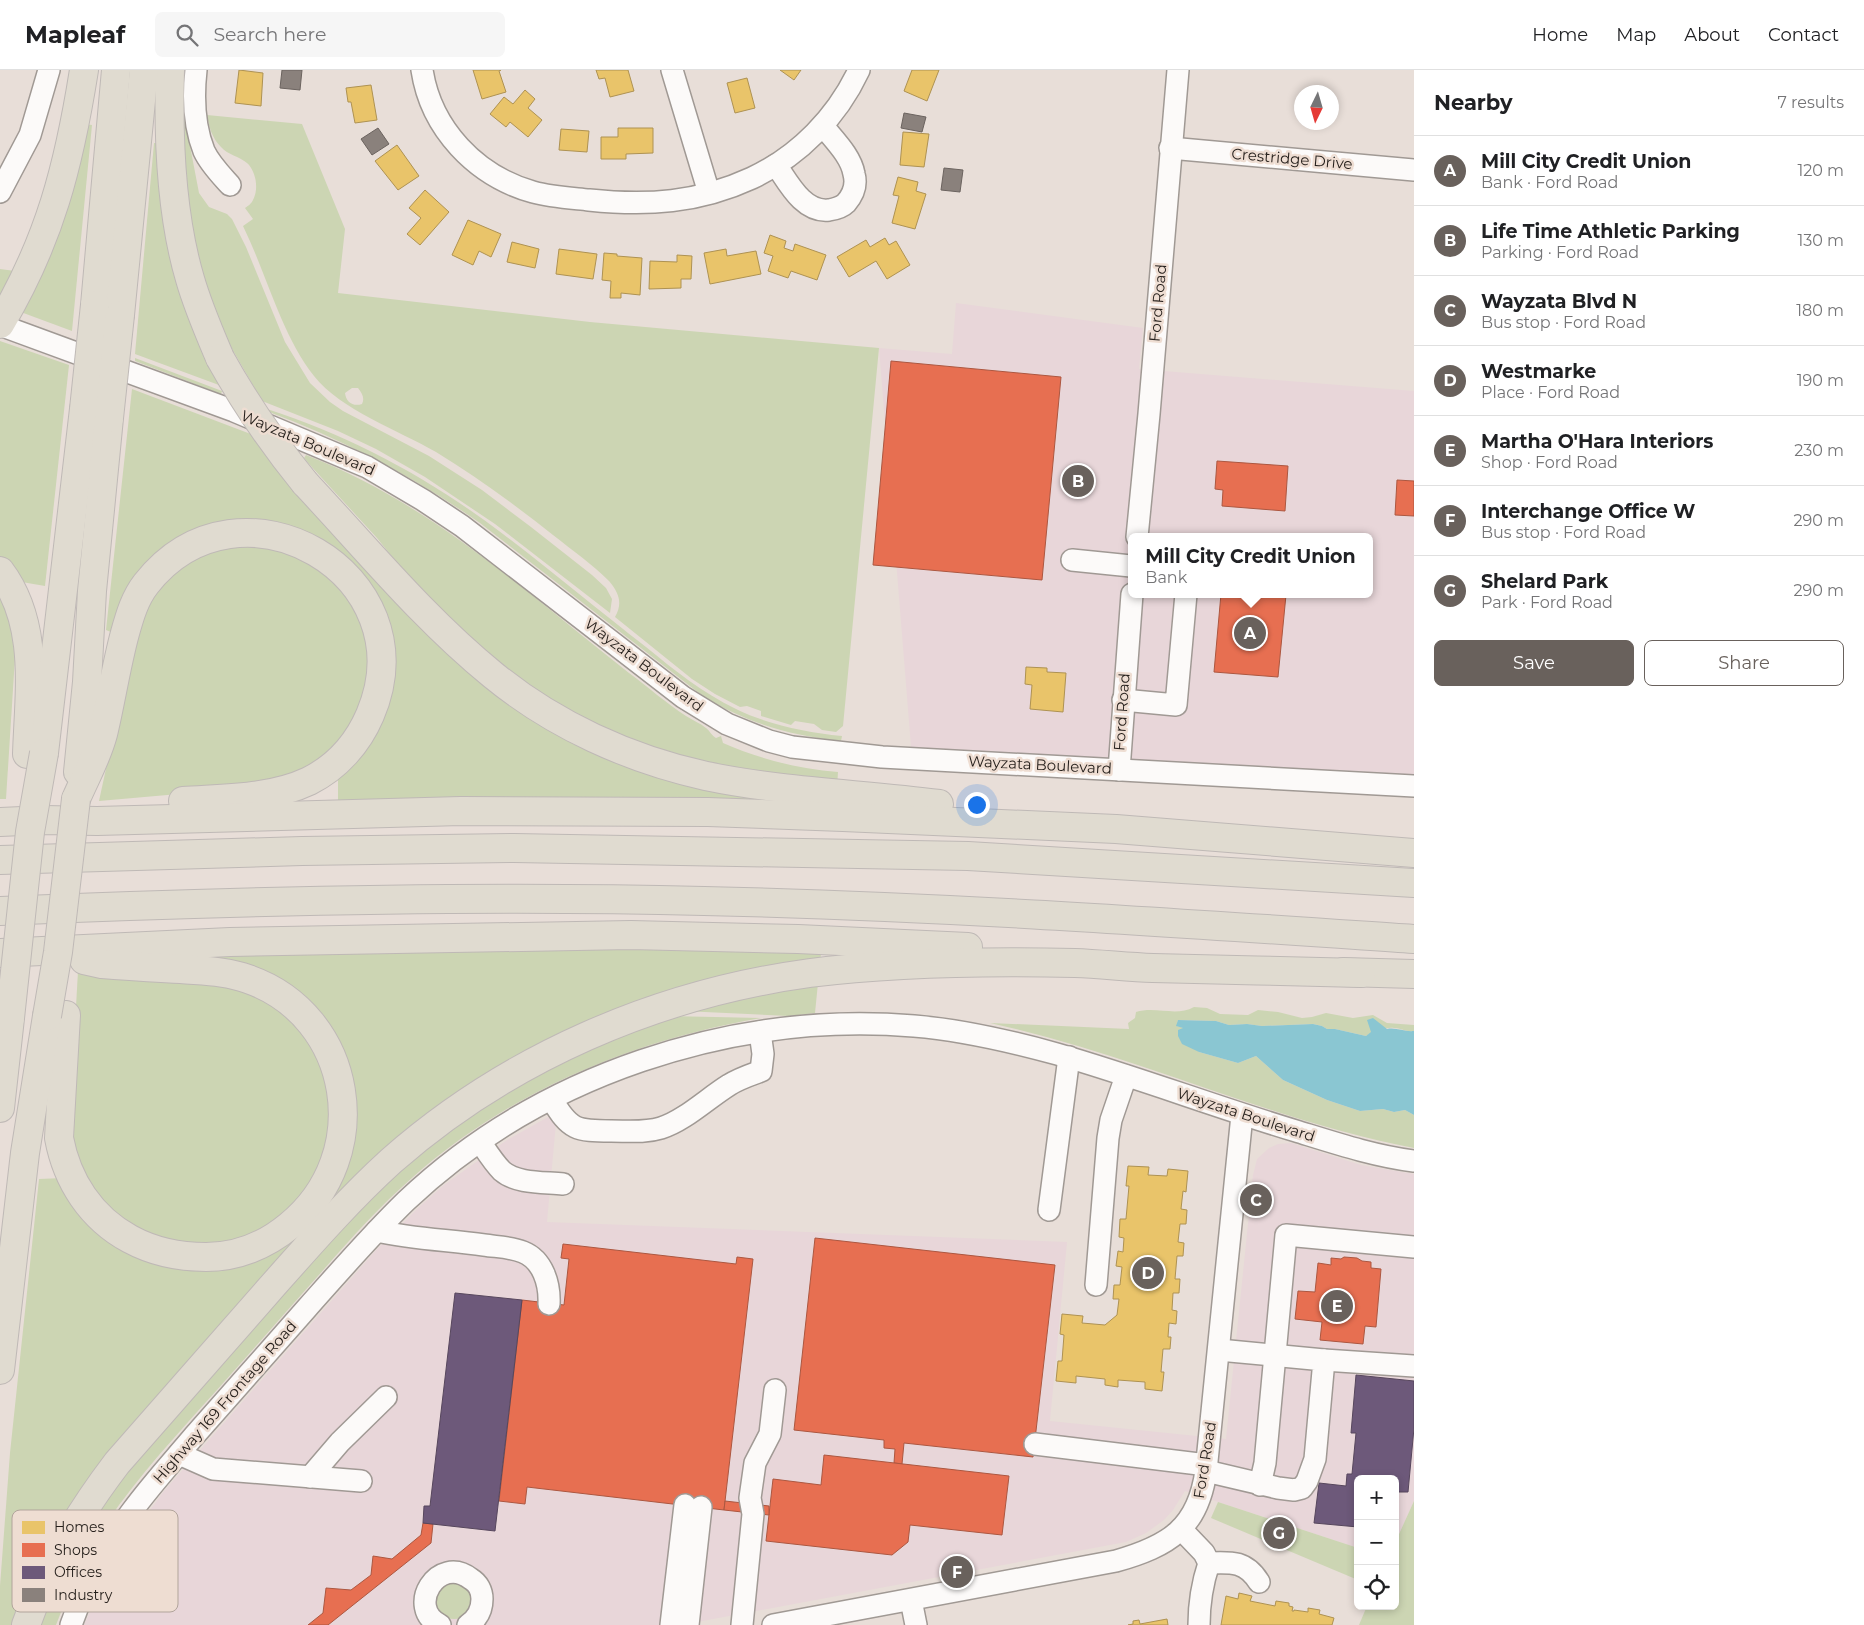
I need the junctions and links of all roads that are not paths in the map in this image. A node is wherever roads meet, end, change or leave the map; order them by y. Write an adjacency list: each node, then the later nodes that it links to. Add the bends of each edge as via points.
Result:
1 (49, 70): 16 (street, via 30,135)
2 (84, 70): 19 (highway, via 70,150 39,249)
3 (116, 70): 18 (highway)
4 (144, 70): 18 (highway)
5 (170, 70): 34 (highway, bridge, via 172,168 180,232 190,278 220,358 260,425 305,483 433,620 481,666 514,692 564,723 614,747 705,776)
6 (196, 70): 15 (street, via 195,105 204,150)
7 (422, 70): 17 (street, via 428,98 457,145 485,169 515,186 553,196 621,203 663,202)
8 (672, 70): 17 (street)
9 (859, 70): 11 (street)
10 (1178, 70): 12 (street, Ford Road)
11 (823, 126): 13 (street); 13 (street, via 849,161 855,175 852,197 844,205 822,210 809,205)
12 (1170, 148): 14 (street, Crestridge Drive); 20 (street, Ford Road)
13 (776, 165): 17 (street, via 753,178)
14 (1414, 170)
15 (230, 185)
16 (0, 192)
17 (708, 193)
18 (108, 310): 27 (highway, bridge, via 109,418 92,591); 33 (highway, bridge, via 44,753)
19 (0, 324): 28 (street, Wayzata Boulevard, via 234,411 367,467 462,526 683,697 744,732 814,751)
20 (1137, 533)
21 (1072, 560): 22 (street)
22 (1128, 566)
23 (0, 570): 33 (highway, bridge, via 19,606 28,639 27,754)
24 (1132, 598): 26 (street, Ford Road)
25 (1186, 598): 26 (street, via 1176,705)
26 (1123, 700): 28 (street, Ford Road)
27 (89, 751): 31 (highway, via 102,736 118,661 136,599 156,572 182,551 216,537 236,534 274,535 290,539 332,562 366,604 379,641 377,693 364,729 330,768 310,780 270,794 149,805); 40 (highway, bridge, via 76,799)
28 (1119, 770): 29 (street, Wayzata Boulevard)
29 (1414, 786)
30 (0, 811): 33 (highway)
31 (97, 821): 33 (highway); 34 (highway, via 442,812 708,812)
32 (0, 822): 33 (highway)
33 (37, 826): 38 (highway, bridge)
34 (1116, 830): 35 (highway)
35 (1414, 854)
36 (0, 860): 37 (highway, via 514,848 968,856)
37 (1414, 882)
38 (10, 918): 39 (highway, via 304,901 699,900 1088,917); 44 (highway, bridge); 50 (highway, bridge, via 10,1018)
39 (1414, 939)
40 (48, 951): 41 (highway); 42 (highway, via 249,942 641,935 1006,948); 45 (highway, via 67,1007); 45 (highway, via 102,964 228,974 260,984 295,1007 323,1038 336,1066 342,1100 340,1147 318,1195 305,1212 275,1238 223,1256 194,1257 162,1252 141,1245 114,1228 85,1201 62,1155)
41 (0, 953)
42 (1361, 973): 43 (highway); 74 (highway, via 943,963 776,978 695,997 625,1020 510,1075 443,1120 393,1160 341,1210 117,1463)
43 (1414, 974)
44 (0, 988)
45 (57, 1015): 65 (highway, via 25,1153)
46 (760, 1032): 47 (street, Wayzata Boulevard, via 834,1025 912,1026 985,1036); 49 (street, Wayzata Boulevard, via 652,1057); 49 (street, via 763,1054 760,1071 731,1083 663,1128 593,1131 578,1128 564,1119)
47 (1068, 1058): 48 (street, Wayzata Boulevard); 56 (street)
48 (1126, 1076): 51 (street, Wayzata Boulevard); 59 (street, via 1108,1138)
49 (552, 1100): 52 (street, Wayzata Boulevard)
50 (0, 1108)
51 (1242, 1115): 53 (street, Wayzata Boulevard, via 1338,1144); 61 (street, Ford Road)
52 (481, 1142): 54 (street, via 507,1175 519,1180); 55 (street, Wayzata Boulevard)
53 (1414, 1162)
54 (563, 1184)
55 (408, 1200): 57 (street, Highway 169 Frontage Road)
56 (1049, 1210)
57 (377, 1231): 60 (street, via 523,1252 543,1270); 69 (street, Highway 169 Frontage Road)
58 (1414, 1247): 62 (street, via 1286,1235)
59 (1096, 1286)
60 (549, 1304)
61 (1218, 1350): 62 (street); 70 (street, Ford Road)
62 (1276, 1356): 63 (street); 73 (street, via 1266,1463)
63 (1324, 1360): 64 (street); 73 (street, via 1315,1459 1306,1481 1302,1488 1294,1490)
64 (1414, 1366)
65 (0, 1370)
66 (775, 1390): 89 (street, via 770,1434 755,1463 750,1498 753,1514)
67 (386, 1397): 71 (street)
68 (1035, 1438): 70 (street)
69 (178, 1454): 71 (street, via 213,1469); 75 (street, Highway 169 Frontage Road)
70 (1207, 1462): 73 (street); 76 (street, Ford Road, via 1199,1502)
71 (310, 1477): 72 (street)
72 (361, 1482)
73 (1260, 1484)
74 (83, 1510)
75 (132, 1510)
76 (1181, 1529): 77 (street); 79 (street, Ford Road, via 1153,1548 1116,1561)
77 (1209, 1563): 78 (street, via 1228,1562 1244,1566); 92 (street, via 1202,1585)
78 (1258, 1582)
79 (912, 1600): 82 (street, Ford Road); 91 (street)
80 (31, 1612): 84 (highway)
81 (76, 1612): 85 (street, Highway 169 Frontage Road)
82 (839, 1619): 90 (street, Ford Road)
83 (477, 1622): 86 (street, via 482,1597 479,1588 466,1575 448,1572 432,1582 425,1599 430,1617)
84 (26, 1625)
85 (71, 1625)
86 (440, 1625)
87 (671, 1625): 88 (street, via 693,1506)
88 (688, 1625)
89 (742, 1625)
90 (773, 1625)
91 (916, 1625)
92 (1199, 1625)

